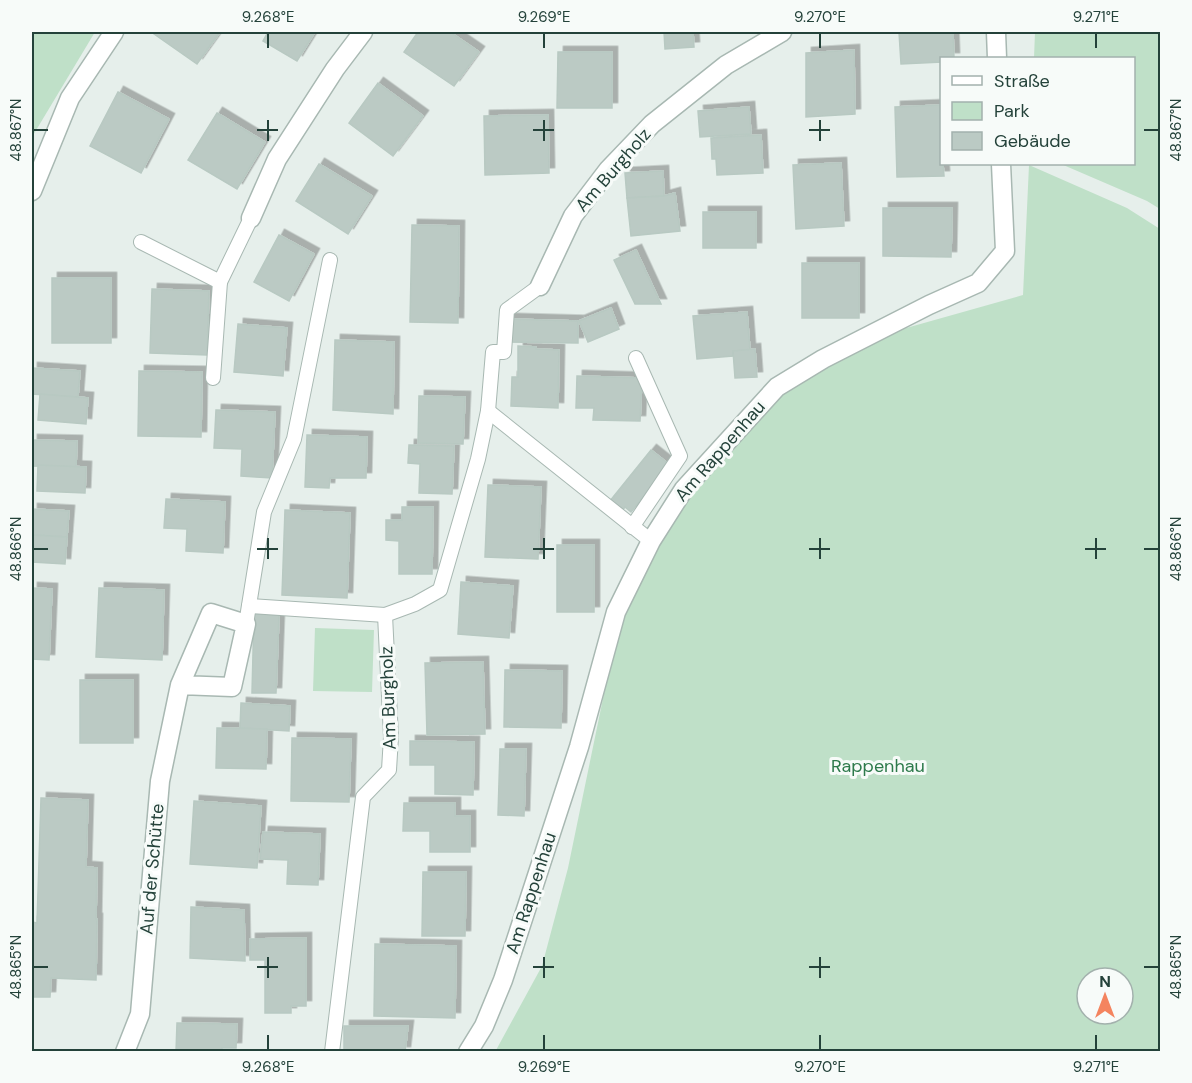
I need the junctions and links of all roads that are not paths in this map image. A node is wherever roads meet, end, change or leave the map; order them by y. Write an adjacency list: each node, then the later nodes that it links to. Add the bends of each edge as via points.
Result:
1 (114, 32): 7 (street, via 70,98)
2 (363, 32): 8 (street, via 278,159)
3 (782, 32): 12 (street, Am Burgholz, via 726,64 652,124 608,170 573,216)
4 (996, 32): 5 (street)
5 (997, 57)
6 (1001, 165): 17 (street, Am Rappenhau, via 1005,251 978,283 823,359 777,387 684,489)
7 (32, 191)
8 (251, 218): 11 (lane)
9 (141, 242): 11 (lane)
10 (330, 260): 18 (lane, via 294,440 264,512)
11 (220, 282): 14 (lane)
12 (540, 286): 15 (lane, Am Burgholz, via 507,310 504,352 493,352)
13 (636, 358): 16 (lane, via 680,456)
14 (213, 378)
15 (488, 411): 16 (lane); 19 (lane, Am Burgholz, via 440,591)
16 (632, 527): 17 (lane)
17 (651, 541): 23 (street, Am Rappenhau, via 616,612 579,747 503,980 484,1026)
18 (248, 615): 19 (lane); 20 (street, Auf der Schütte, via 211,613); 20 (street, via 232,687)
19 (385, 615): 22 (lane, Am Burgholz, via 389,770 363,797)
20 (180, 686): 21 (street, Auf der Schütte, via 160,781 140,1014)
21 (125, 1052)
22 (332, 1052)
23 (468, 1052)

